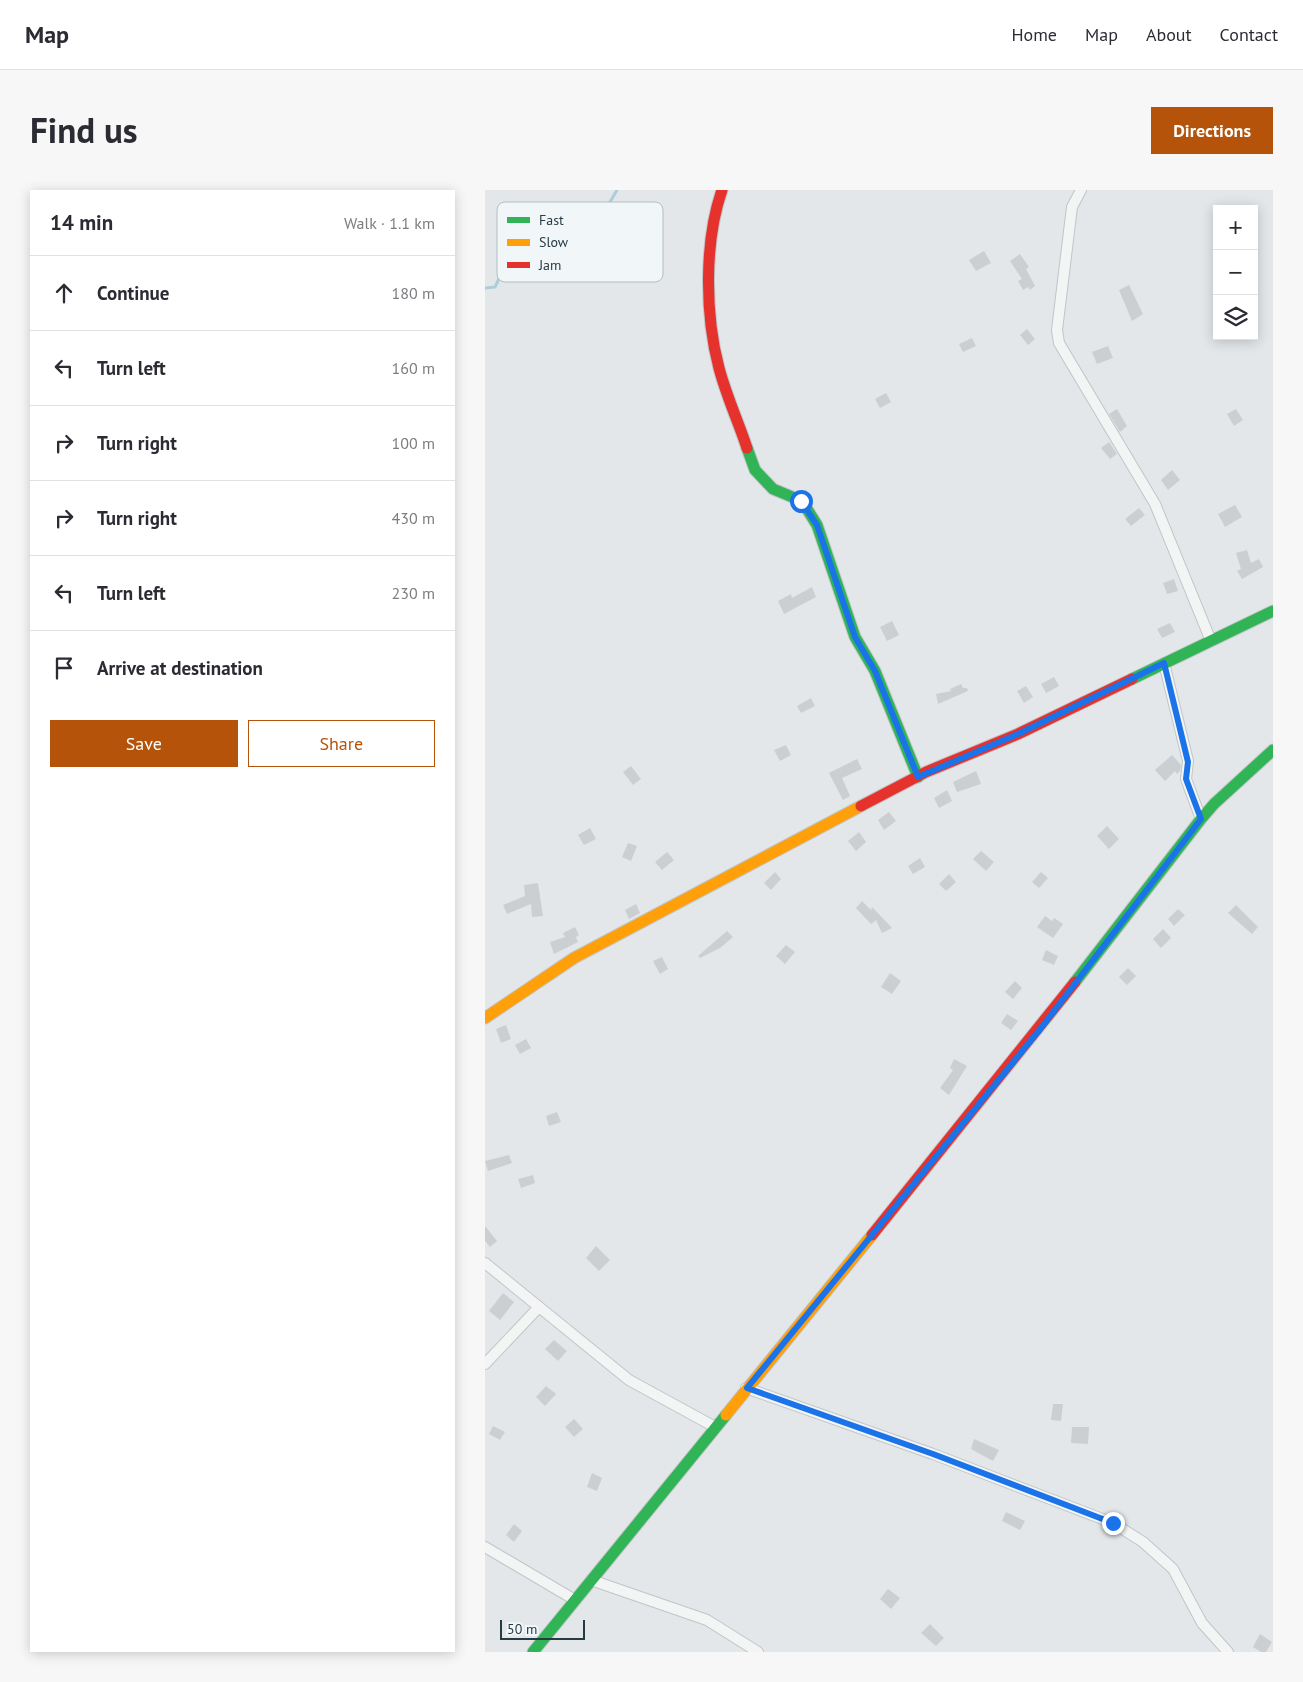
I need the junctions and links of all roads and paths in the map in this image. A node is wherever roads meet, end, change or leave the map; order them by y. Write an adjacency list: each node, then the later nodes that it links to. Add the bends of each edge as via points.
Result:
1 (722, 190): 7 (street, via 716,207 710,261 709,308 719,368 755,470 773,489 801,501 817,525 855,637 889,704)
2 (1081, 190): 4 (street, via 1072,207 1057,337 1155,504)
3 (1273, 611): 4 (street)
4 (1211, 641): 5 (street)
5 (1164, 663): 7 (street, via 1018,734); 8 (street, via 1188,762 1186,779)
6 (1273, 750): 8 (street)
7 (918, 777): 9 (street, via 575,958)
8 (1201, 819): 13 (street, via 1041,1028)
9 (485, 1018)
10 (485, 1263): 11 (street)
11 (539, 1307): 12 (street); 14 (street, via 629,1380)
12 (485, 1364)
13 (747, 1388): 14 (street); 20 (street, via 933,1454 1121,1527 1173,1569 1202,1623)
14 (715, 1427): 16 (street)
15 (485, 1548): 17 (street)
16 (591, 1580): 17 (street); 19 (street, via 698,1616 728,1631)
17 (575, 1600): 18 (street)
18 (533, 1652)
19 (758, 1652)
20 (1228, 1652)

